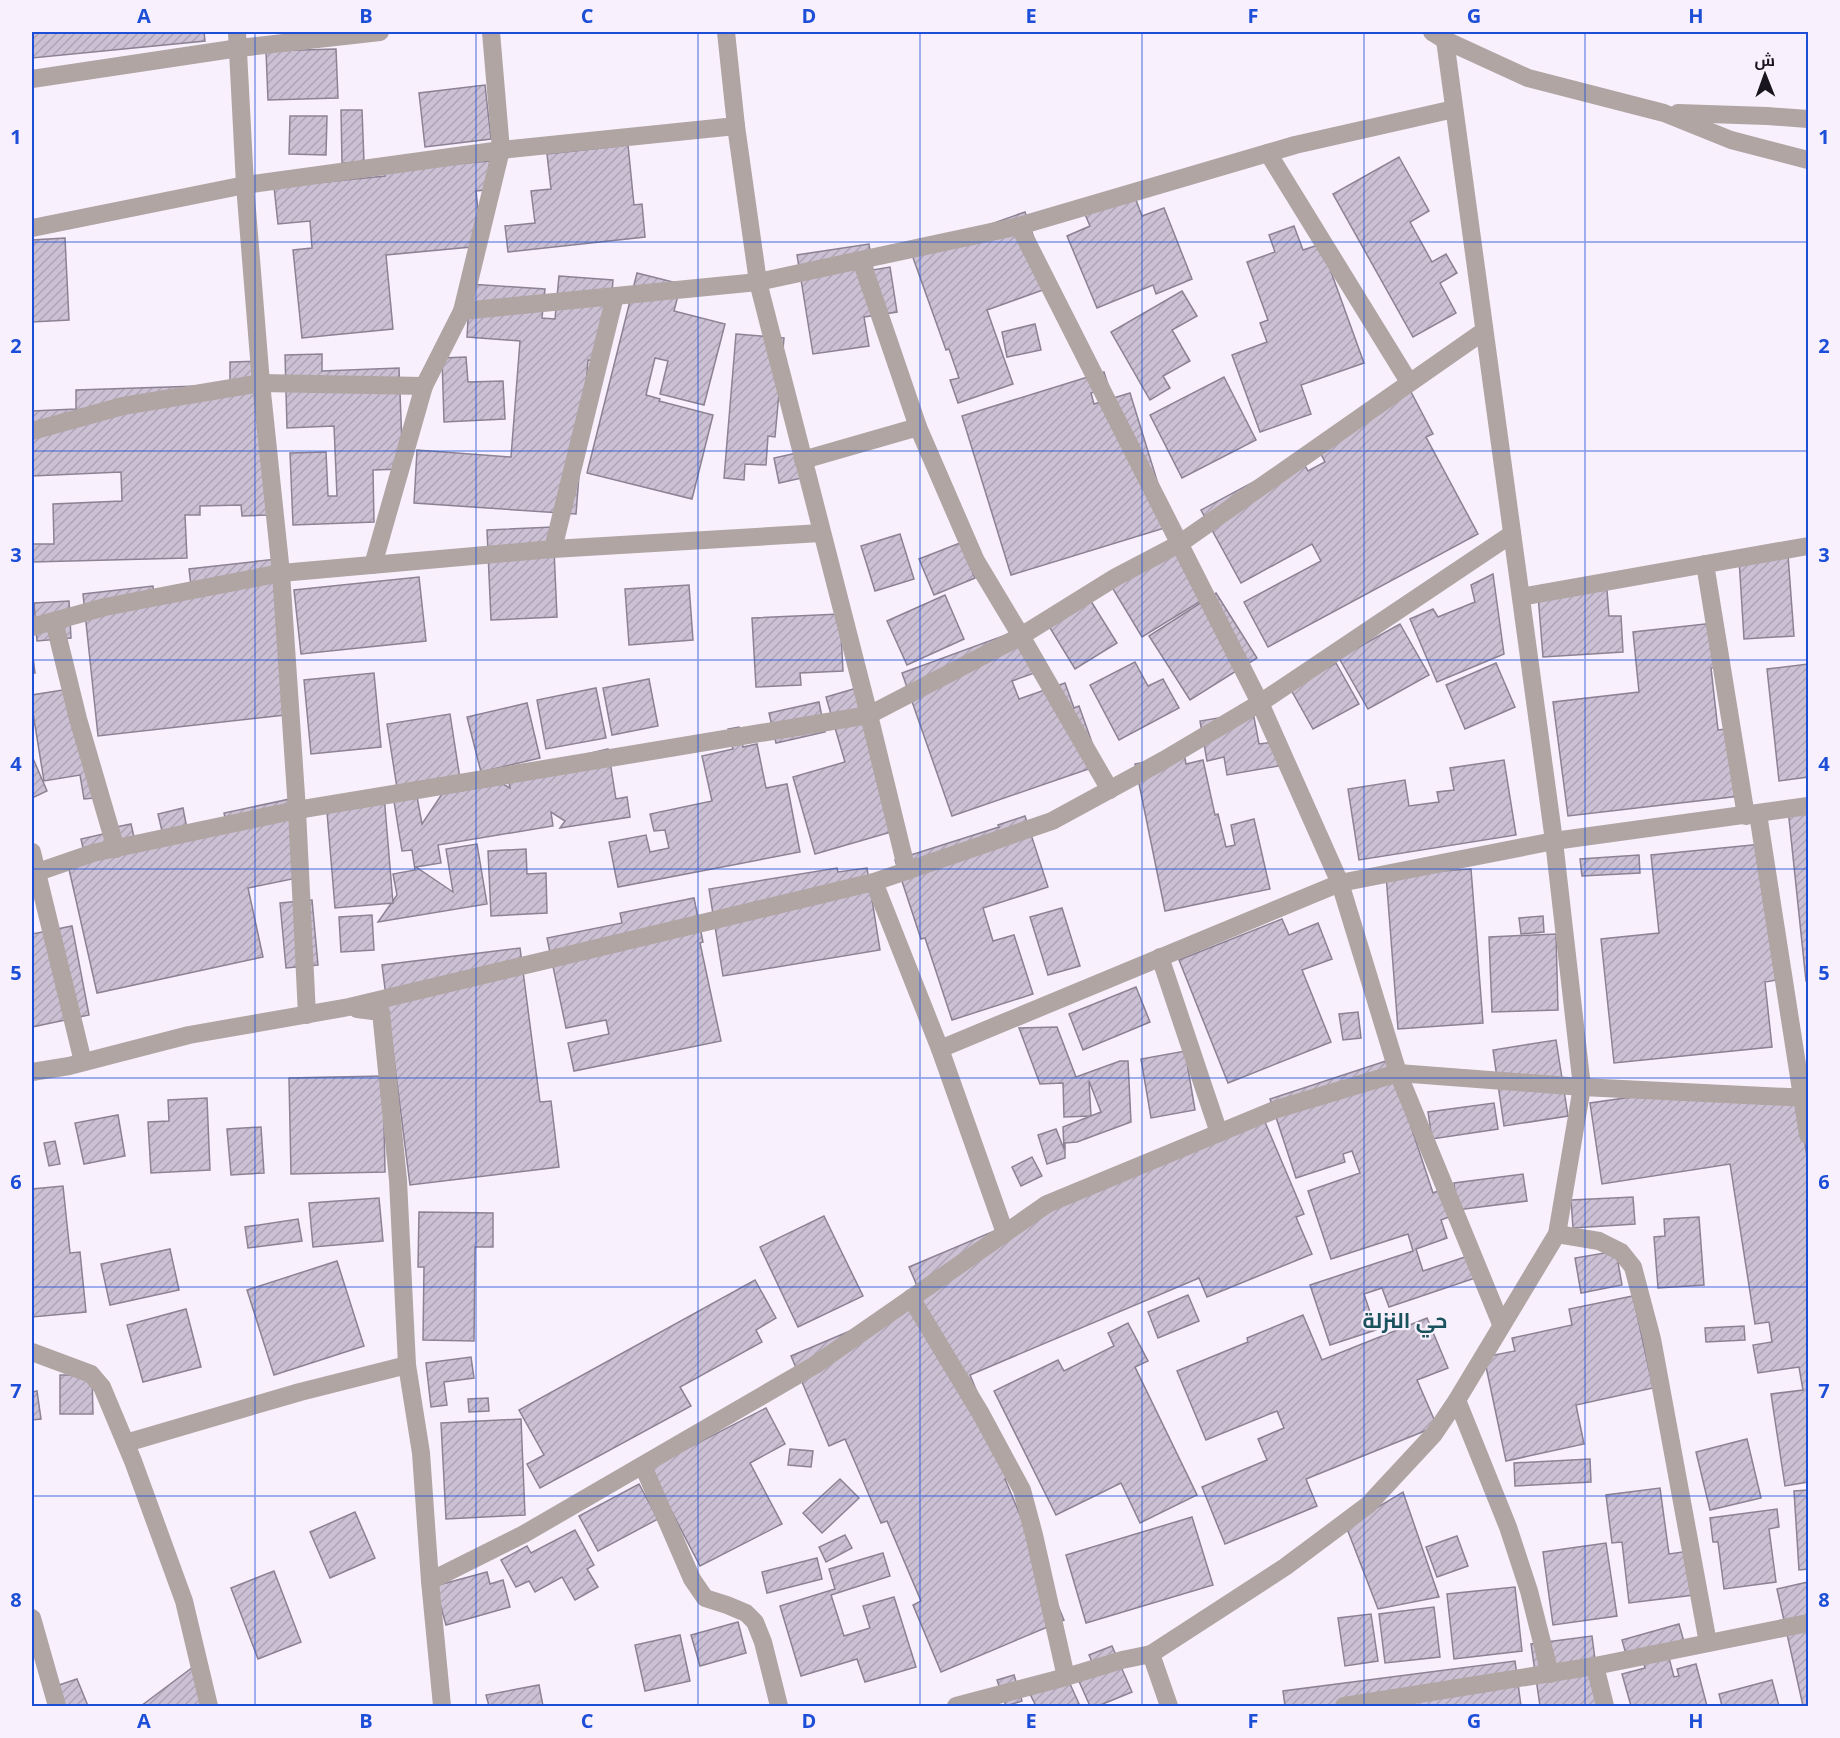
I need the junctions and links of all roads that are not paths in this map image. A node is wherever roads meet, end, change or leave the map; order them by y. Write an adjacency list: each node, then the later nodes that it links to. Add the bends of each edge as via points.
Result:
1 (380, 32): 5 (street)
2 (491, 32): 11 (street)
3 (726, 32): 10 (street)
4 (1439, 36): 7 (street); 8 (street, via 1527,78)
5 (238, 40): 6 (street); 14 (street)
6 (32, 79)
7 (1454, 109): 12 (street); 21 (street)
8 (1664, 113): 9 (street); 13 (street, via 1731,140)
9 (1809, 119)
10 (736, 126): 11 (street); 18 (street)
11 (501, 150): 14 (street); 20 (street)
12 (1268, 153): 15 (street); 22 (street)
13 (1809, 160)
14 (245, 185): 16 (street); 23 (street)
15 (1019, 226): 17 (street); 30 (street)
16 (32, 228)
17 (861, 260): 18 (street); 25 (street)
18 (758, 282): 19 (street); 27 (street)
19 (615, 296): 20 (street); 32 (street)
20 (462, 311): 24 (street)
21 (1484, 331): 22 (street); 29 (street)
22 (1408, 382): 30 (street)
23 (261, 383): 24 (street); 26 (street, via 123,406); 35 (street)
24 (424, 386): 34 (street)
25 (918, 427): 27 (street); 39 (street, via 976,561)
26 (32, 431)
27 (803, 460): 28 (street)
28 (821, 533): 32 (street); 41 (street)
29 (1512, 534): 36 (street); 40 (street)
30 (1179, 544): 39 (street, via 1116,577); 40 (street)
31 (1809, 546): 33 (street)
32 (553, 549): 34 (street)
33 (1705, 564): 36 (street); 45 (street)
34 (373, 565): 35 (street)
35 (281, 573): 37 (street); 44 (street)
36 (1521, 597): 46 (street)
37 (54, 621): 38 (street); 47 (street)
38 (32, 627)
39 (1021, 636): 41 (street); 42 (street)
40 (1260, 703): 42 (street); 52 (street)
41 (869, 715): 44 (street); 49 (street)
42 (1110, 790): 49 (street, via 1052,821)
43 (1809, 806): 45 (street)
44 (297, 810): 47 (street); 55 (street)
45 (1752, 815): 46 (street); 61 (street)
46 (1554, 841): 52 (street); 60 (street)
47 (116, 849): 50 (street)
48 (32, 852): 50 (street)
49 (907, 871): 51 (street)
50 (34, 873): 57 (street)
51 (874, 882): 54 (street); 56 (street)
52 (1340, 883): 53 (street); 59 (street)
53 (1160, 957): 56 (street); 62 (street)
54 (349, 1007): 55 (street); 69 (street, via 381,1012 398,1180)
55 (307, 1015): 57 (street, via 189,1035)
56 (940, 1049): 64 (street)
57 (83, 1062): 58 (street)
58 (32, 1072)
59 (1398, 1073): 60 (street); 62 (street, via 1277,1109); 67 (street)
60 (1582, 1087): 61 (street); 65 (street)
61 (1806, 1098): 63 (street)
62 (1219, 1133): 64 (street, via 1047,1204)
63 (1809, 1135)
64 (1005, 1233): 66 (street)
65 (1557, 1233): 67 (street); 76 (street, via 1599,1241 1621,1252 1633,1267 1652,1339)
66 (911, 1298): 72 (street, via 815,1365); 80 (street, via 1022,1490)
67 (1501, 1324): 70 (street)
68 (32, 1352): 71 (street, via 91,1374 102,1387)
69 (406, 1365): 71 (street); 73 (street, via 421,1453)
70 (1457, 1400): 77 (street, via 1434,1434 1368,1505 1285,1567); 79 (street, via 1508,1527)
71 (126, 1443): 81 (street, via 184,1602)
72 (643, 1466): 73 (street, via 524,1534); 84 (street, via 692,1579 705,1598 746,1613 755,1622)
73 (430, 1581): 83 (street)
74 (32, 1618): 82 (street)
75 (1809, 1623): 76 (street)
76 (1708, 1643): 78 (street)
77 (1151, 1654): 80 (street); 86 (street)
78 (1595, 1666): 79 (street); 88 (street)
79 (1550, 1674): 87 (street)
80 (1066, 1677): 85 (street)
81 (204, 1705)
82 (57, 1707)
83 (442, 1707)
84 (779, 1707)
85 (956, 1707)
86 (1169, 1707)
87 (1344, 1707)
88 (1605, 1707)

